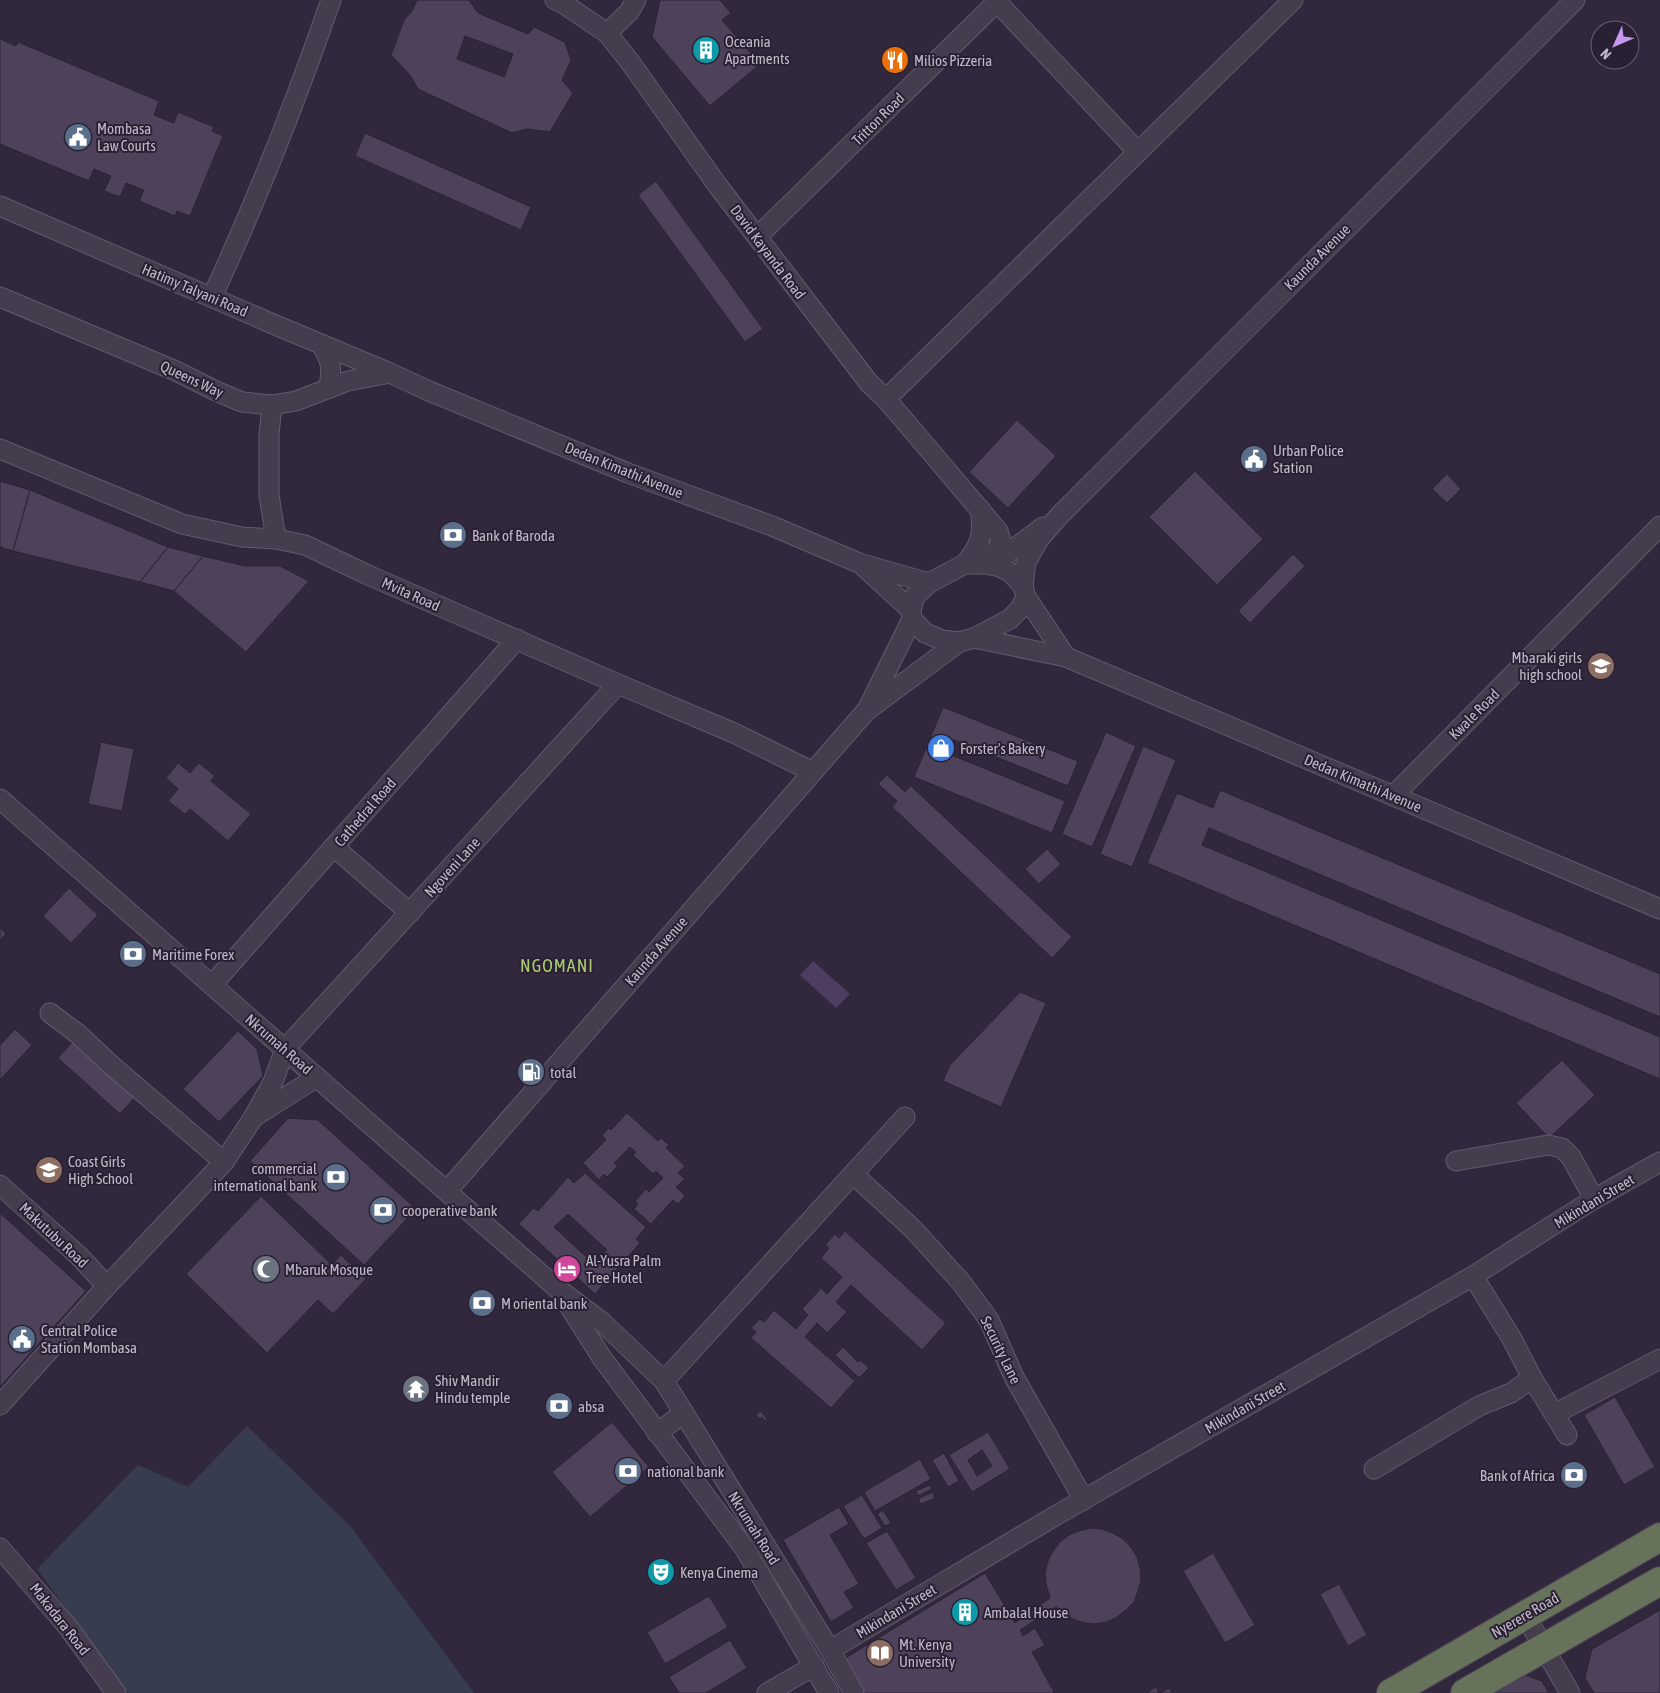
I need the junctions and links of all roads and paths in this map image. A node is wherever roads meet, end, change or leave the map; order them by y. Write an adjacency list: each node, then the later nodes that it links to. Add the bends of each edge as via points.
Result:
1 (331, 0): 12 (street, via 286,124)
2 (555, 0): 7 (street, David Kayanda Road)
3 (636, 0): 7 (street, via 629,12)
4 (1293, 0): 8 (street)
5 (1575, 0): 20 (street, Kaunda Avenue)
6 (998, 1): 8 (street); 10 (street, Tritton Road)
7 (607, 33): 10 (street, David Kayanda Road)
8 (1138, 152): 16 (street)
9 (0, 206): 12 (street, Hatimy Talyani Road)
10 (757, 237): 16 (street, David Kayanda Road, via 869,383)
11 (0, 297): 17 (street, Queens Way, via 242,402)
12 (212, 297): 13 (street, Hatimy Talyani Road)
13 (321, 344): 14 (street, Hatimy Talyani Road); 15 (street, via 330,358)
14 (390, 373): 15 (street, Queens Way); 23 (street, Dedan Kimathi Avenue)
15 (328, 388): 17 (street, Queens Way, via 296,401)
16 (886, 399): 19 (street, David Kayanda Road)
17 (272, 405): 22 (street, via 269,495)
18 (0, 449): 22 (street, Mvita Road, via 182,524 242,537)
19 (980, 509): 24 (street, via 981,538); 25 (street, David Kayanda Road, via 998,531 1001,542)
20 (1060, 514): 25 (street); 27 (street, via 1039,539 1026,562)
21 (1660, 526): 35 (street, Kwale Road)
22 (276, 539): 29 (street, Mvita Road, via 305,545)
23 (859, 563): 26 (street, Dedan Kimathi Avenue); 28 (street, Dedan Kimathi Avenue)
24 (965, 564): 25 (street); 26 (street)
25 (989, 564): 27 (street, via 1011,573)
26 (929, 583): 28 (street, via 915,596)
27 (1025, 591): 30 (street, via 1020,609 1010,619); 31 (street)
28 (912, 614): 30 (street, via 925,633 942,640); 33 (street)
29 (517, 640): 32 (street, Mvita Road); 37 (street, Cathedral Road)
30 (966, 640): 31 (street, Dedan Kimathi Avenue); 33 (street)
31 (1066, 657): 35 (street, Dedan Kimathi Avenue)
32 (618, 684): 34 (street, Mvita Road, via 734,733); 39 (street, Ngoveni Lane)
33 (866, 712): 34 (street, Kaunda Avenue)
34 (813, 772): 51 (street, Kaunda Avenue)
35 (1393, 796): 38 (street, Dedan Kimathi Avenue)
36 (0, 799): 40 (street, Nkrumah Road)
37 (334, 847): 39 (street); 40 (street, Cathedral Road)
38 (1660, 909)
39 (410, 913): 42 (street, Ngoveni Lane)
40 (212, 985): 42 (street, Nkrumah Road)
41 (50, 1012): 47 (street)
42 (285, 1049): 43 (street, Nkrumah Road); 44 (street, via 273,1082)
43 (317, 1077): 44 (street); 51 (street, Nkrumah Road)
44 (253, 1118): 47 (street)
45 (905, 1118): 49 (street)
46 (1456, 1161): 52 (street, via 1548,1145 1562,1148 1571,1157)
47 (224, 1162): 54 (street)
48 (1660, 1162): 52 (street, Mikindani Street)
49 (853, 1174): 58 (street); 65 (street, Security Lane, via 913,1230 961,1282 989,1320 1014,1377)
50 (0, 1185): 54 (street, Makutubu Road, via 79,1256)
51 (447, 1191): 55 (street, Nkrumah Road)
52 (1594, 1199): 53 (street, Mikindani Street)
53 (1473, 1276): 57 (street); 65 (street, Mikindani Street)
54 (107, 1286): 59 (street)
55 (558, 1288): 58 (street, Nkrumah Road, via 602,1322); 62 (street, Nkrumah Road, via 602,1358)
56 (1660, 1359): 61 (street)
57 (1532, 1378): 61 (street); 64 (street, via 1511,1393 1479,1406)
58 (664, 1381): 60 (street, Nkrumah Road)
59 (0, 1406)
60 (684, 1413): 62 (street); 71 (street, Nkrumah Road)
61 (1554, 1414): 63 (street)
62 (657, 1433): 72 (street, Nkrumah Road, via 745,1549)
63 (1567, 1435)
64 (1374, 1469)
65 (1084, 1500): 71 (street, Mikindani Street)
66 (1660, 1536): 69 (highway, Nyerere Road)
67 (3, 1555): 73 (street, Makadara Road, via 68,1628)
68 (1660, 1581): 70 (highway)
69 (1525, 1615): 70 (street); 77 (highway, Nyerere Road)
70 (1544, 1648): 78 (highway); 79 (street)
71 (830, 1650): 76 (street, Nkrumah Road)
72 (814, 1666): 74 (street); 75 (street, Nkrumah Road)
73 (116, 1693)
74 (767, 1693)
75 (829, 1693)
76 (854, 1693)
77 (1391, 1693)
78 (1465, 1693)
79 (1570, 1693)

